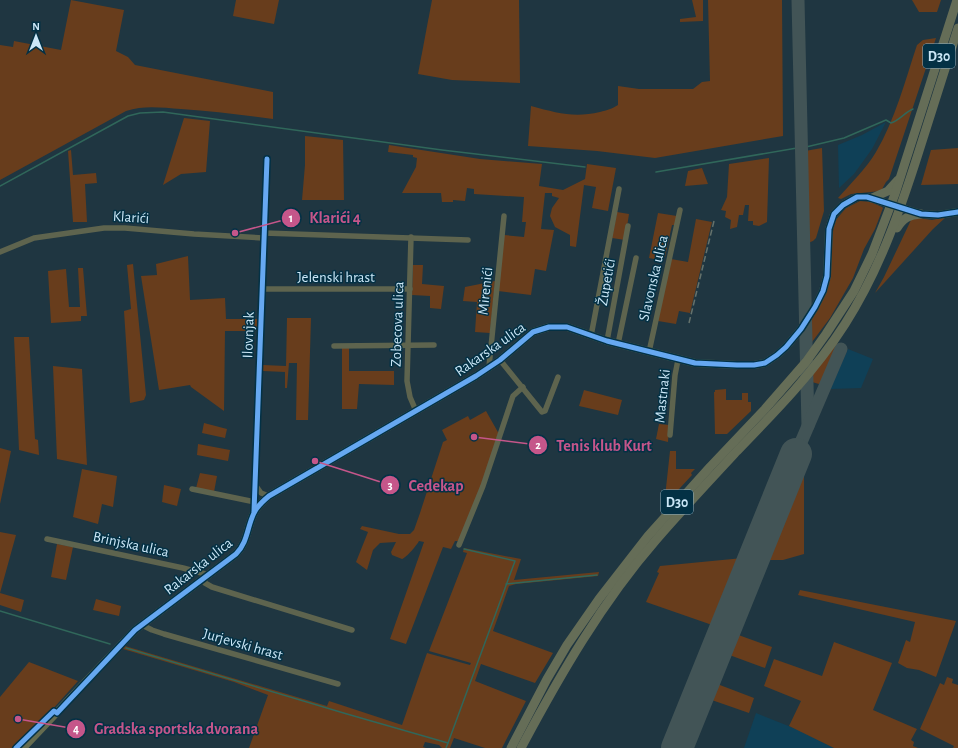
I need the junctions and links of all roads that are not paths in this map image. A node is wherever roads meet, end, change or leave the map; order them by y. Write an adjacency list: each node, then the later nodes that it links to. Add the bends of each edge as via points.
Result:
1 (957, 0): 4 (main road, D30)
2 (958, 28): 7 (main road, D30)
3 (267, 159): 13 (street, Ilovnjak)
4 (901, 175): 6 (main road, via 888,190); 7 (main road, D30)
5 (619, 189): 21 (street)
6 (872, 198): 7 (main road); 29 (main road, Rakarska ulica, via 857,197 846,202 834,214 829,229 828,265 823,290 805,322 777,355 765,363 754,365 704,364)
7 (896, 206): 10 (main road); 18 (main road, D30); 47 (main road, D30, via 854,291 826,334 789,383 678,502 617,574 567,645)
8 (680, 210): 27 (street, Slavonska ulica)
9 (958, 212): 10 (main road)
10 (921, 214): 18 (main road, via 907,216 900,222)
11 (504, 216): 30 (street, Mirenići)
12 (628, 226): 22 (street, Župetići)
13 (264, 236): 14 (street, Klarići); 16 (street, Klarići, via 104,228 34,238); 19 (street, Ilovnjak)
14 (411, 237): 15 (street, Klarići); 20 (street, Zobecova ulica)
15 (468, 240)
16 (0, 252)
17 (636, 258): 23 (street)
18 (875, 268): 48 (main road, D30, via 845,324 807,376 686,506 627,575 569,662)
19 (262, 289): 20 (street, Jelenski hrast); 35 (street, Ilovnjak)
20 (410, 289): 24 (street, Zobecova ulica)
21 (591, 336): 22 (main road, Rakarska ulica); 28 (main road, Rakarska ulica, via 567,327 541,329 526,337)
22 (607, 341): 23 (main road, Rakarska ulica)
23 (618, 344): 27 (main road, Rakarska ulica)
24 (409, 345): 25 (street); 26 (street); 33 (street, Zobecova ulica, via 408,386)
25 (434, 345)
26 (334, 346)
27 (649, 352): 29 (main road, Rakarska ulica)
28 (500, 360): 30 (main road, Rakarska ulica); 32 (street)
29 (678, 360): 34 (street, Mastnaki)
30 (489, 367): 33 (main road, Rakarska ulica)
31 (558, 377): 32 (street, via 544,413)
32 (523, 387): 41 (street, via 513,396 483,486)
33 (416, 411): 37 (main road, Rakarska ulica)
34 (670, 435)
35 (256, 485): 37 (street, via 261,493); 38 (street, Ilovnjak)
36 (192, 489): 38 (street)
37 (269, 496): 39 (main road, Rakarska ulica)
38 (255, 502): 39 (street, Ilovnjak)
39 (254, 512): 42 (main road, Rakarska ulica, via 241,549)
40 (47, 540): 42 (street, Brinjska ulica, via 183,568)
41 (459, 545)
42 (206, 577): 43 (main road, Rakarska ulica); 44 (street, Brinjska ulica, via 206,583 212,587)
43 (142, 625): 45 (street, Jurjevski hrast); 46 (main road, Rakarska ulica)
44 (352, 630)
45 (338, 684)
46 (23, 748)
47 (512, 748)
48 (521, 748)

